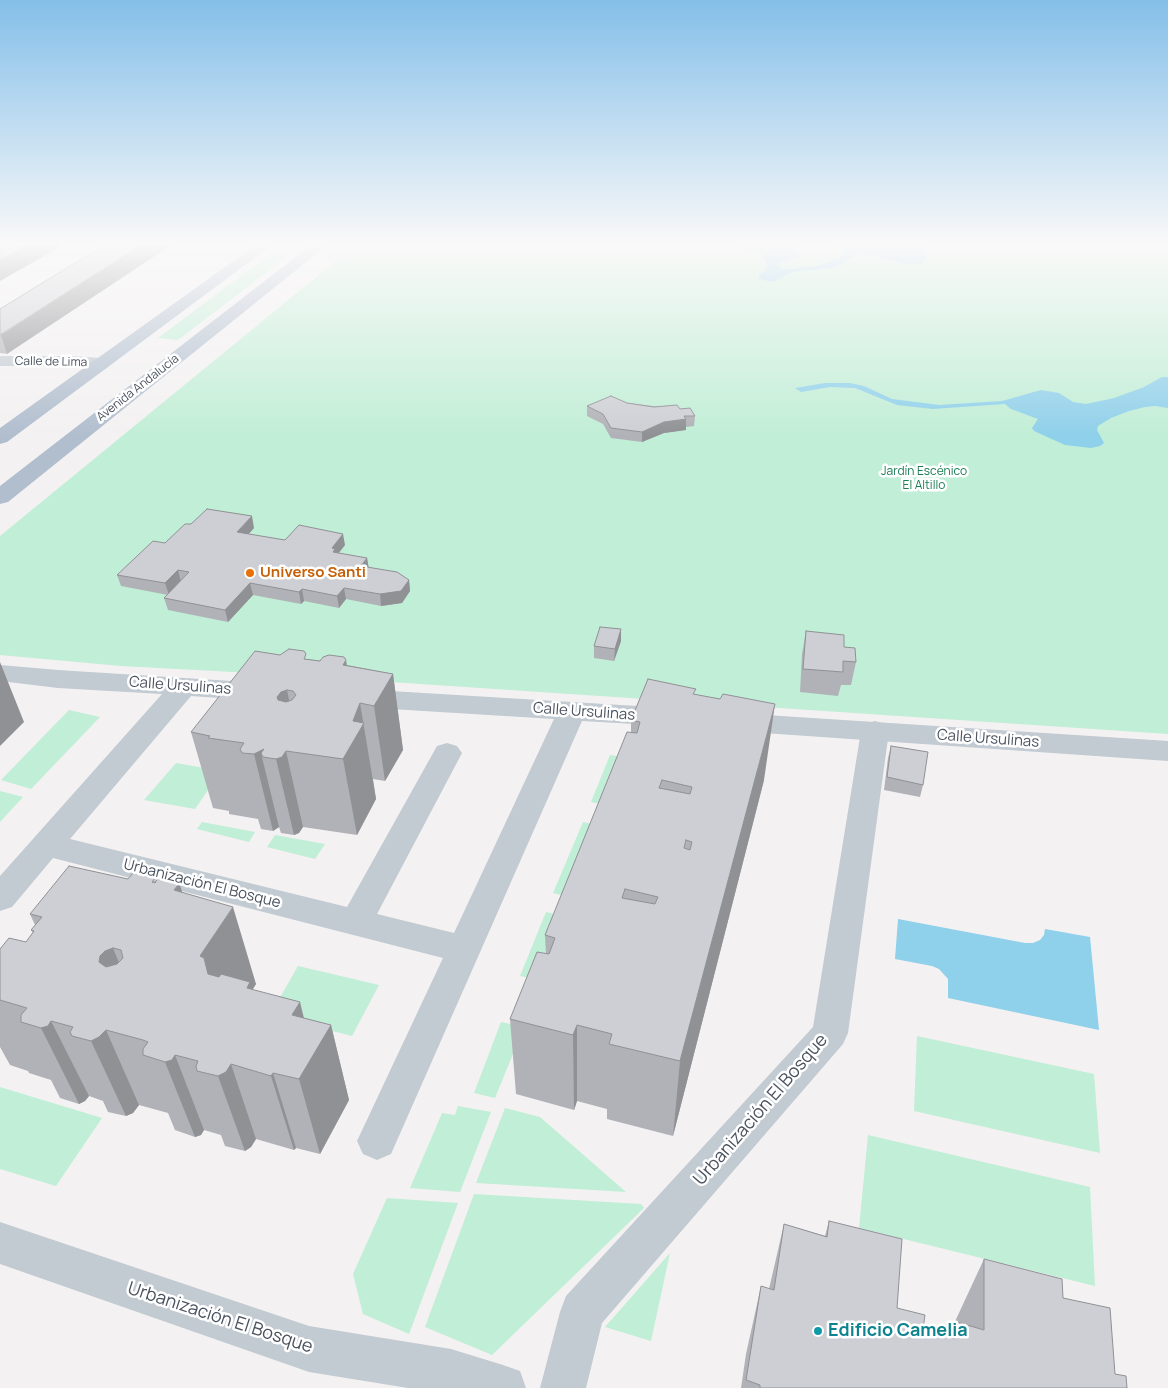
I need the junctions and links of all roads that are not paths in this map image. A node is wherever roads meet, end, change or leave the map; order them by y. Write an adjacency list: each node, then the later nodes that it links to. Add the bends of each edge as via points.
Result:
1 (180, 307): 4 (main road)
2 (242, 307): 6 (main road, Avenida Andalucía)
3 (0, 361): 4 (street, Calle de Lima)
4 (101, 364): 5 (main road)
5 (0, 438)
6 (0, 497)
7 (0, 673): 8 (street, Calle Ursulinas)
8 (184, 687): 9 (street, Calle Ursulinas); 15 (street)
9 (293, 694)
10 (333, 696): 11 (street, Calle Ursulinas)
11 (572, 711): 12 (street, Calle Ursulinas); 18 (street)
12 (875, 731): 13 (street, Calle Ursulinas); 22 (street, Urbanización El Bosque, via 830,1033 582,1312)
13 (1168, 752)
14 (447, 753): 17 (street)
15 (47, 845): 16 (street); 17 (street, Urbanización El Bosque)
16 (0, 898)
17 (356, 922): 18 (street, Urbanización El Bosque)
18 (463, 949): 19 (street)
19 (377, 1141)
20 (0, 1243): 21 (street, Urbanización El Bosque, via 309,1349 452,1372)
21 (503, 1388)
22 (563, 1388)

